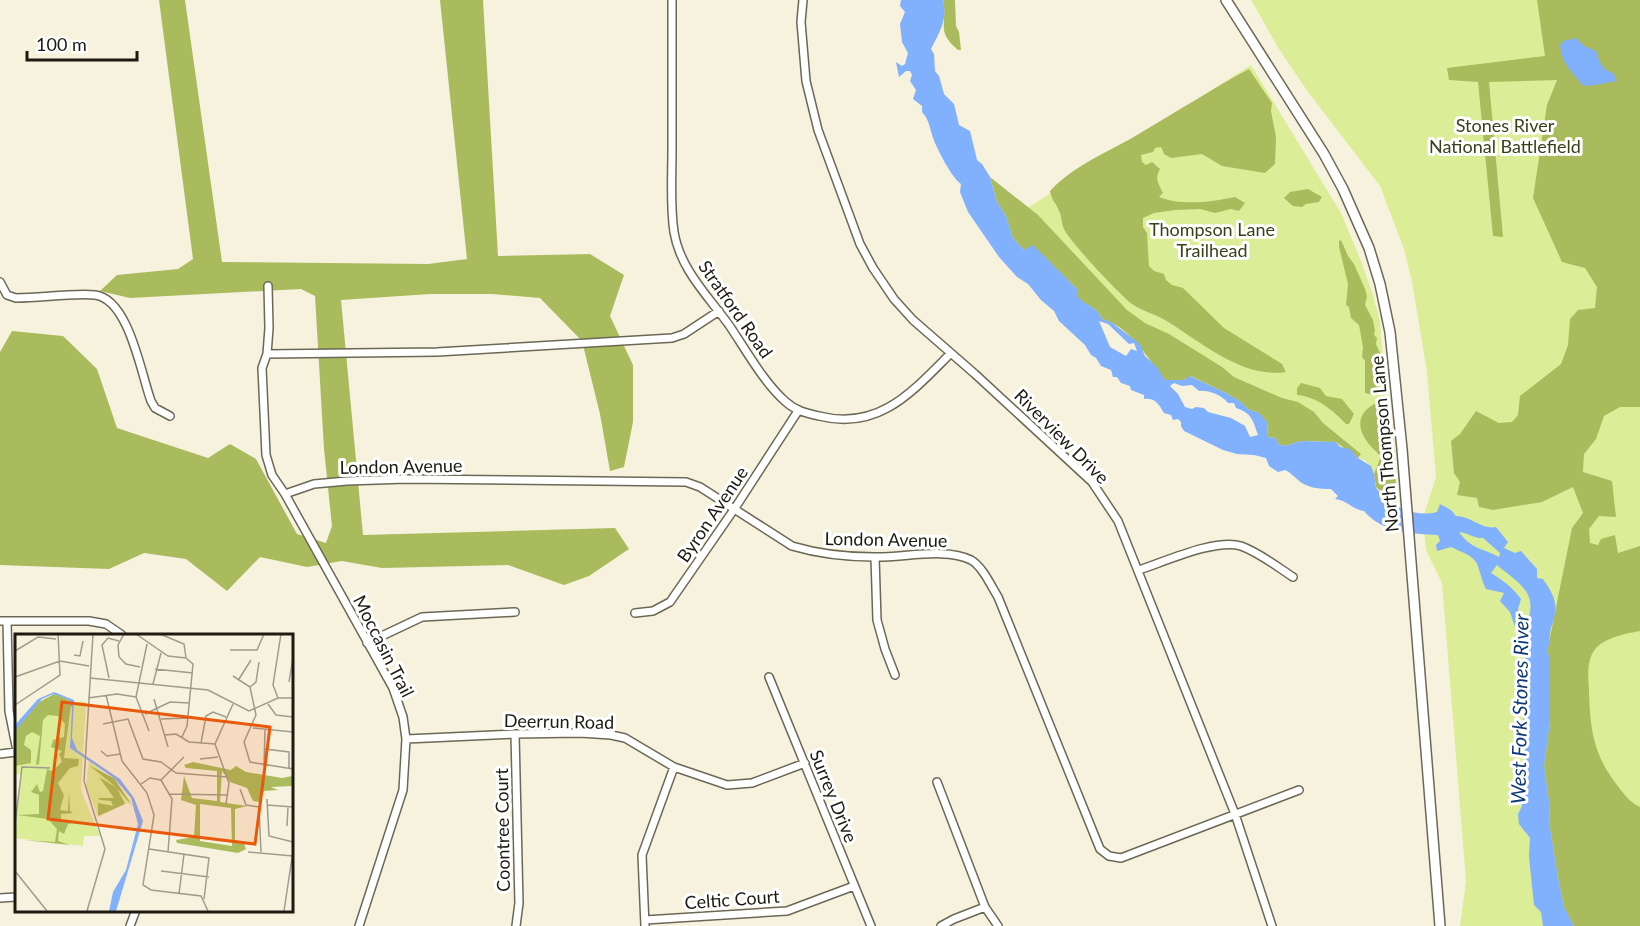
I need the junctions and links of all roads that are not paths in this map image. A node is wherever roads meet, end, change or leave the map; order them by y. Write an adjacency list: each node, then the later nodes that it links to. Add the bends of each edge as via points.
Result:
1 (672, 0): 6 (street, Stratford Road, via 674,231 690,273)
2 (803, 0): 8 (street, Riverview Drive, via 806,81 818,130 860,244 894,298)
3 (1226, 0): 46 (main road, North Thompson Lane, via 1343,189 1369,248 1390,332)
4 (0, 282): 10 (street, via 8,295 16,298 93,295 106,299 127,328 151,401)
5 (268, 286): 7 (street, Moccasin Trail)
6 (719, 311): 7 (street, via 672,338 437,352); 9 (street, Stratford Road, via 774,391)
7 (267, 354): 11 (street, Moccasin Trail, via 262,368 266,455 272,475)
8 (950, 354): 9 (street, Stratford Road, via 915,389 880,413 832,419); 14 (street, Riverview Drive, via 1092,482 1118,521)
9 (798, 411): 12 (street, Byron Avenue)
10 (170, 416)
11 (285, 494): 12 (street, London Avenue, via 314,483 347,481 686,482); 20 (street, Moccasin Trail)
12 (735, 508): 13 (street, London Avenue, via 792,546 833,555); 17 (street, Byron Avenue, via 670,602 653,611)
13 (875, 557): 21 (street, via 877,620); 32 (street, London Avenue, via 959,556 973,561 984,574 999,597 1100,849 1109,856 1121,858)
14 (1139, 570): 15 (street, via 1216,544 1239,546); 32 (street, Riverview Drive)
15 (1293, 577)
16 (515, 612): 20 (street, via 422,617)
17 (635, 613)
18 (3, 621): 19 (street, via 89,621 106,624); 25 (street)
19 (121, 634)
20 (367, 643): 24 (street, Moccasin Trail, via 393,688)
21 (895, 675)
22 (769, 677): 28 (street, Surrey Drive)
23 (515, 734): 24 (street, Deerrun Road); 29 (street, Deerrun Road, via 580,733 625,738); 41 (street, Coontree Court, via 519,903)
24 (406, 739): 40 (street, Moccasin Trail, via 403,790)
25 (15, 741)
26 (15, 752): 27 (street)
27 (0, 754)
28 (805, 763): 29 (street, Deerrun Road, via 740,785 727,785); 33 (street, Surrey Drive)
29 (675, 767): 38 (street, via 642,855)
30 (937, 782): 36 (street)
31 (1299, 790): 32 (street, London Avenue)
32 (1235, 814): 45 (street, Riverview Drive)
33 (854, 886): 38 (street, Celtic Court, via 787,911); 42 (street, Surrey Drive)
34 (15, 897): 35 (street)
35 (0, 898)
36 (986, 907): 43 (street); 44 (street)
37 (135, 911): 39 (street)
38 (645, 923)
39 (130, 926)
40 (359, 926)
41 (516, 926)
42 (871, 926)
43 (941, 926)
44 (998, 926)
45 (1272, 926)
46 (1440, 926)

